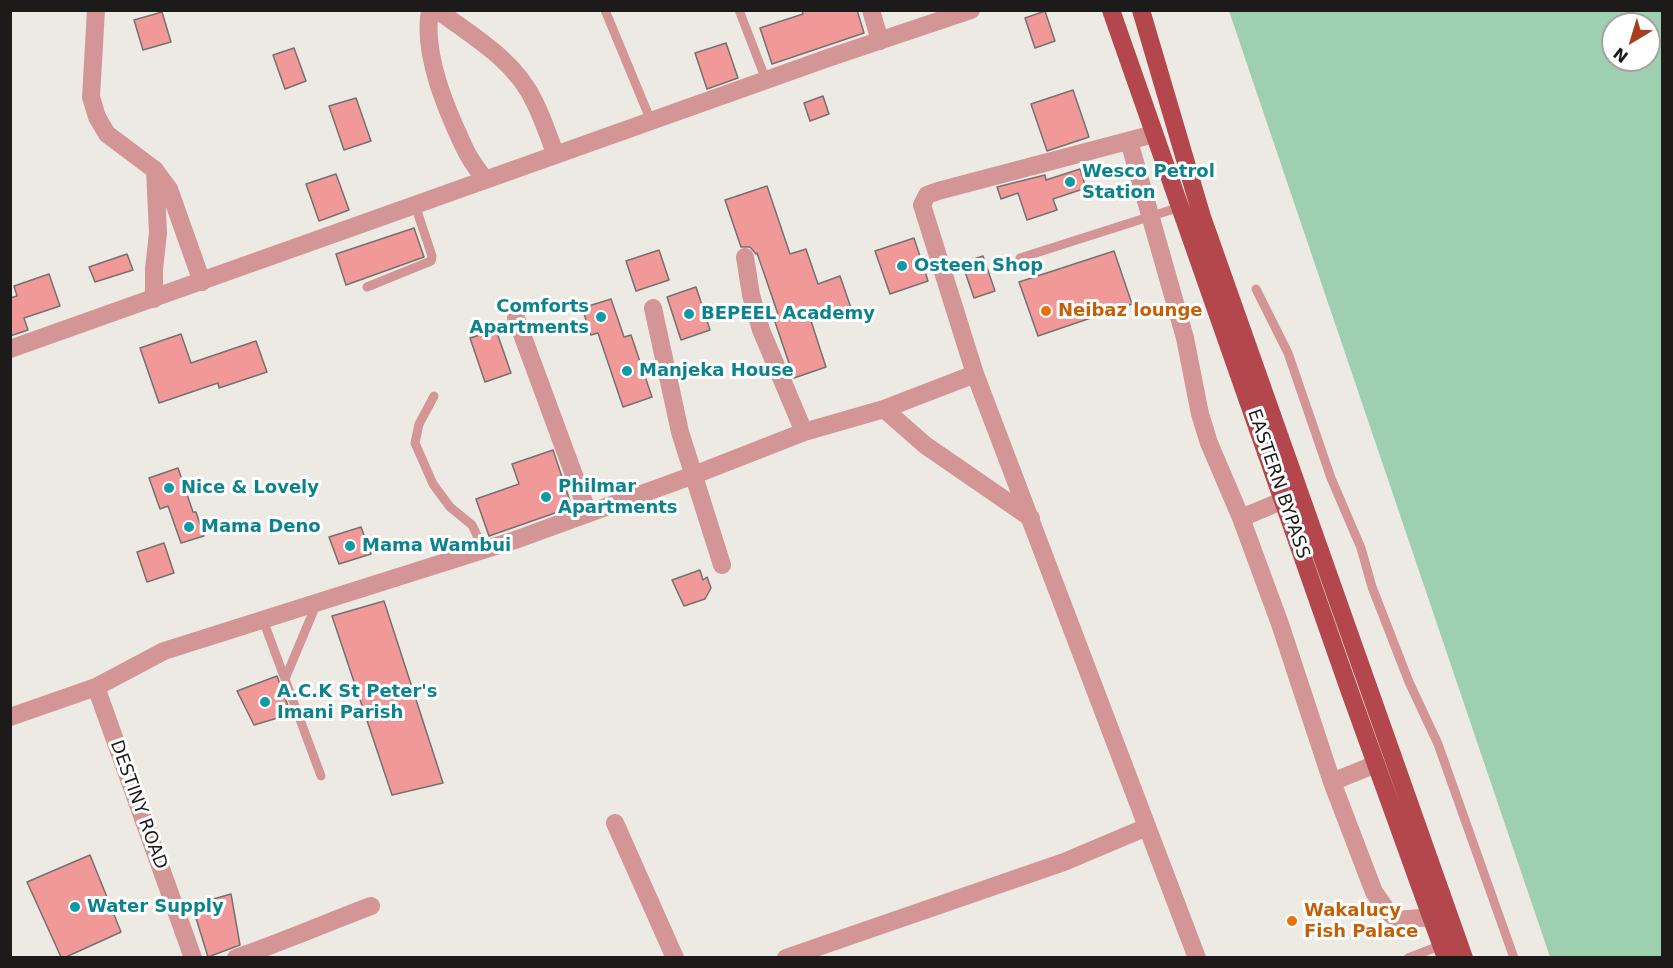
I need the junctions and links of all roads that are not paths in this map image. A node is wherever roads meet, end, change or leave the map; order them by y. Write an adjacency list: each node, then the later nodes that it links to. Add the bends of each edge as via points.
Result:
1 (96, 10): 16 (street, via 92,97 97,117 107,134)
2 (430, 10): 17 (street, via 437,80 465,151)
3 (437, 10): 15 (street, via 485,44 516,75 535,102)
4 (605, 10): 12 (lane)
5 (740, 10): 11 (lane)
6 (871, 10): 10 (street)
7 (971, 10): 10 (street)
8 (1111, 10): 13 (main road, EASTERN BYPASS)
9 (1141, 10): 49 (main road, EASTERN BYPASS, via 1206,228)
10 (880, 40): 11 (street)
11 (766, 80): 12 (street)
12 (651, 121): 15 (street)
13 (1154, 134): 14 (street); 19 (main road, EASTERN BYPASS)
14 (1129, 141): 20 (street); 30 (street, via 927,195 923,214)
15 (556, 155): 17 (street)
16 (155, 170): 23 (street, via 169,189); 26 (street, via 158,233)
17 (485, 180): 18 (street)
18 (415, 206): 23 (street); 24 (lane, via 431,261)
19 (1180, 207): 20 (lane); 35 (main road, EASTERN BYPASS)
20 (1150, 216): 22 (lane); 38 (street, via 1185,338 1200,414)
21 (745, 257): 33 (street, via 761,330)
22 (1020, 258)
23 (202, 282): 26 (street)
24 (367, 287)
25 (1256, 289): 63 (lane, via 1288,353 1331,478 1361,548 1409,682 1438,744)
26 (154, 299): 29 (street)
27 (653, 308): 34 (street, via 680,432)
28 (516, 318): 36 (street)
29 (10, 349)
30 (975, 374): 32 (street); 37 (street)
31 (434, 396): 39 (lane, via 419,424 415,443 433,484 450,507 472,525)
32 (884, 409): 33 (street); 37 (street, via 925,445)
33 (804, 432): 34 (street)
34 (694, 475): 36 (street); 40 (street)
35 (1284, 500): 38 (street); 46 (main road, EASTERN BYPASS)
36 (588, 513): 39 (street)
37 (1031, 518): 51 (street)
38 (1241, 518): 48 (street)
39 (484, 550): 41 (street)
40 (722, 565)
41 (317, 602): 42 (street); 43 (lane)
42 (263, 620): 43 (lane); 44 (street, via 164,651)
43 (285, 679): 47 (lane)
44 (96, 687): 45 (street); 55 (street, via 94,702 98,716 145,858); 56 (street, DESTINY ROAD)
45 (10, 717)
46 (1376, 764): 48 (street); 49 (main road, EASTERN BYPASS)
47 (321, 776)
48 (1332, 782): 53 (street, via 1374,892 1388,912 1398,920)
49 (1405, 817): 53 (main road, EASTERN BYPASS); 62 (main road, EASTERN BYPASS)
50 (615, 823): 58 (street)
51 (1147, 827): 59 (street, via 1064,862); 60 (street)
52 (371, 906): 57 (street)
53 (1431, 917): 54 (main road, EASTERN BYPASS)
54 (1444, 951): 61 (lane)
55 (184, 957)
56 (193, 957)
57 (236, 957)
58 (675, 957)
59 (786, 957)
60 (1197, 957)
61 (1408, 957)
62 (1464, 957)
63 (1514, 957)

